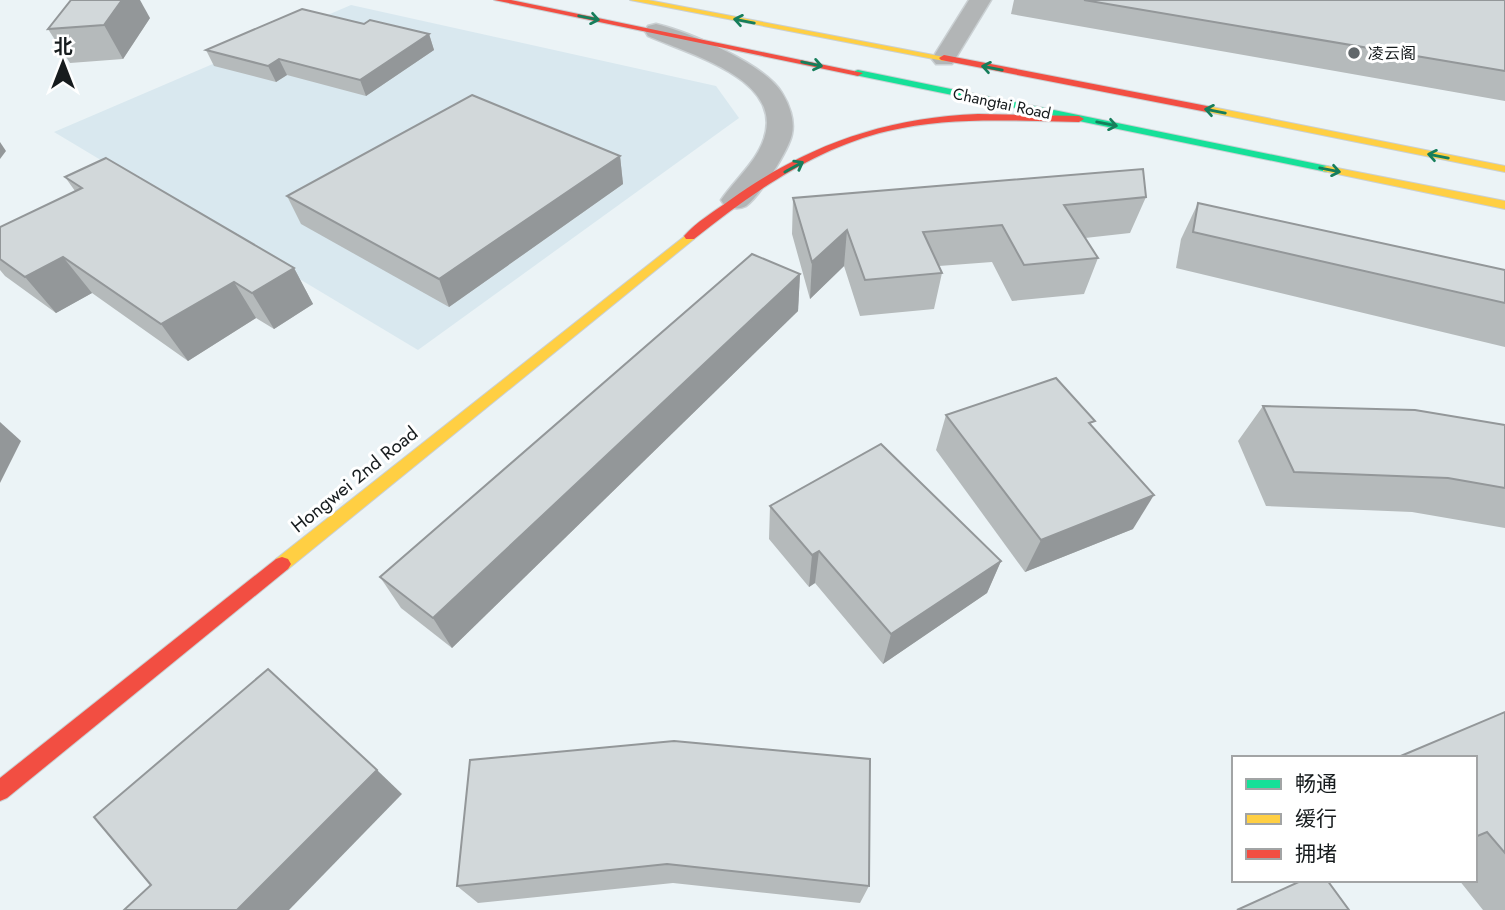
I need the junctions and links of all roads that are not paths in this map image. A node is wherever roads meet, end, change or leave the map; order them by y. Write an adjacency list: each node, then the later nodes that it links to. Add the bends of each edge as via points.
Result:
1 (498, 0): 4 (main road, Changtai Road, one-way to 4)
2 (634, 0): 5 (main road, Changtai Road, one-way to 2)
3 (980, 0): 5 (street)
4 (656, 31): 6 (main road, Changtai Road, one-way to 6); 8 (street, via 741,70 764,84 775,102 780,131 769,156)
5 (944, 59): 7 (main road, Changtai Road, one-way to 5)
6 (1079, 119): 8 (main road, Hongwei 2nd Road, one-way to 6, via 826,149 904,124 946,118); 9 (main road, Changtai Road, one-way to 9)
7 (1505, 169)
8 (735, 200): 10 (main road, Hongwei 2nd Road)
9 (1505, 205)
10 (0, 791)

